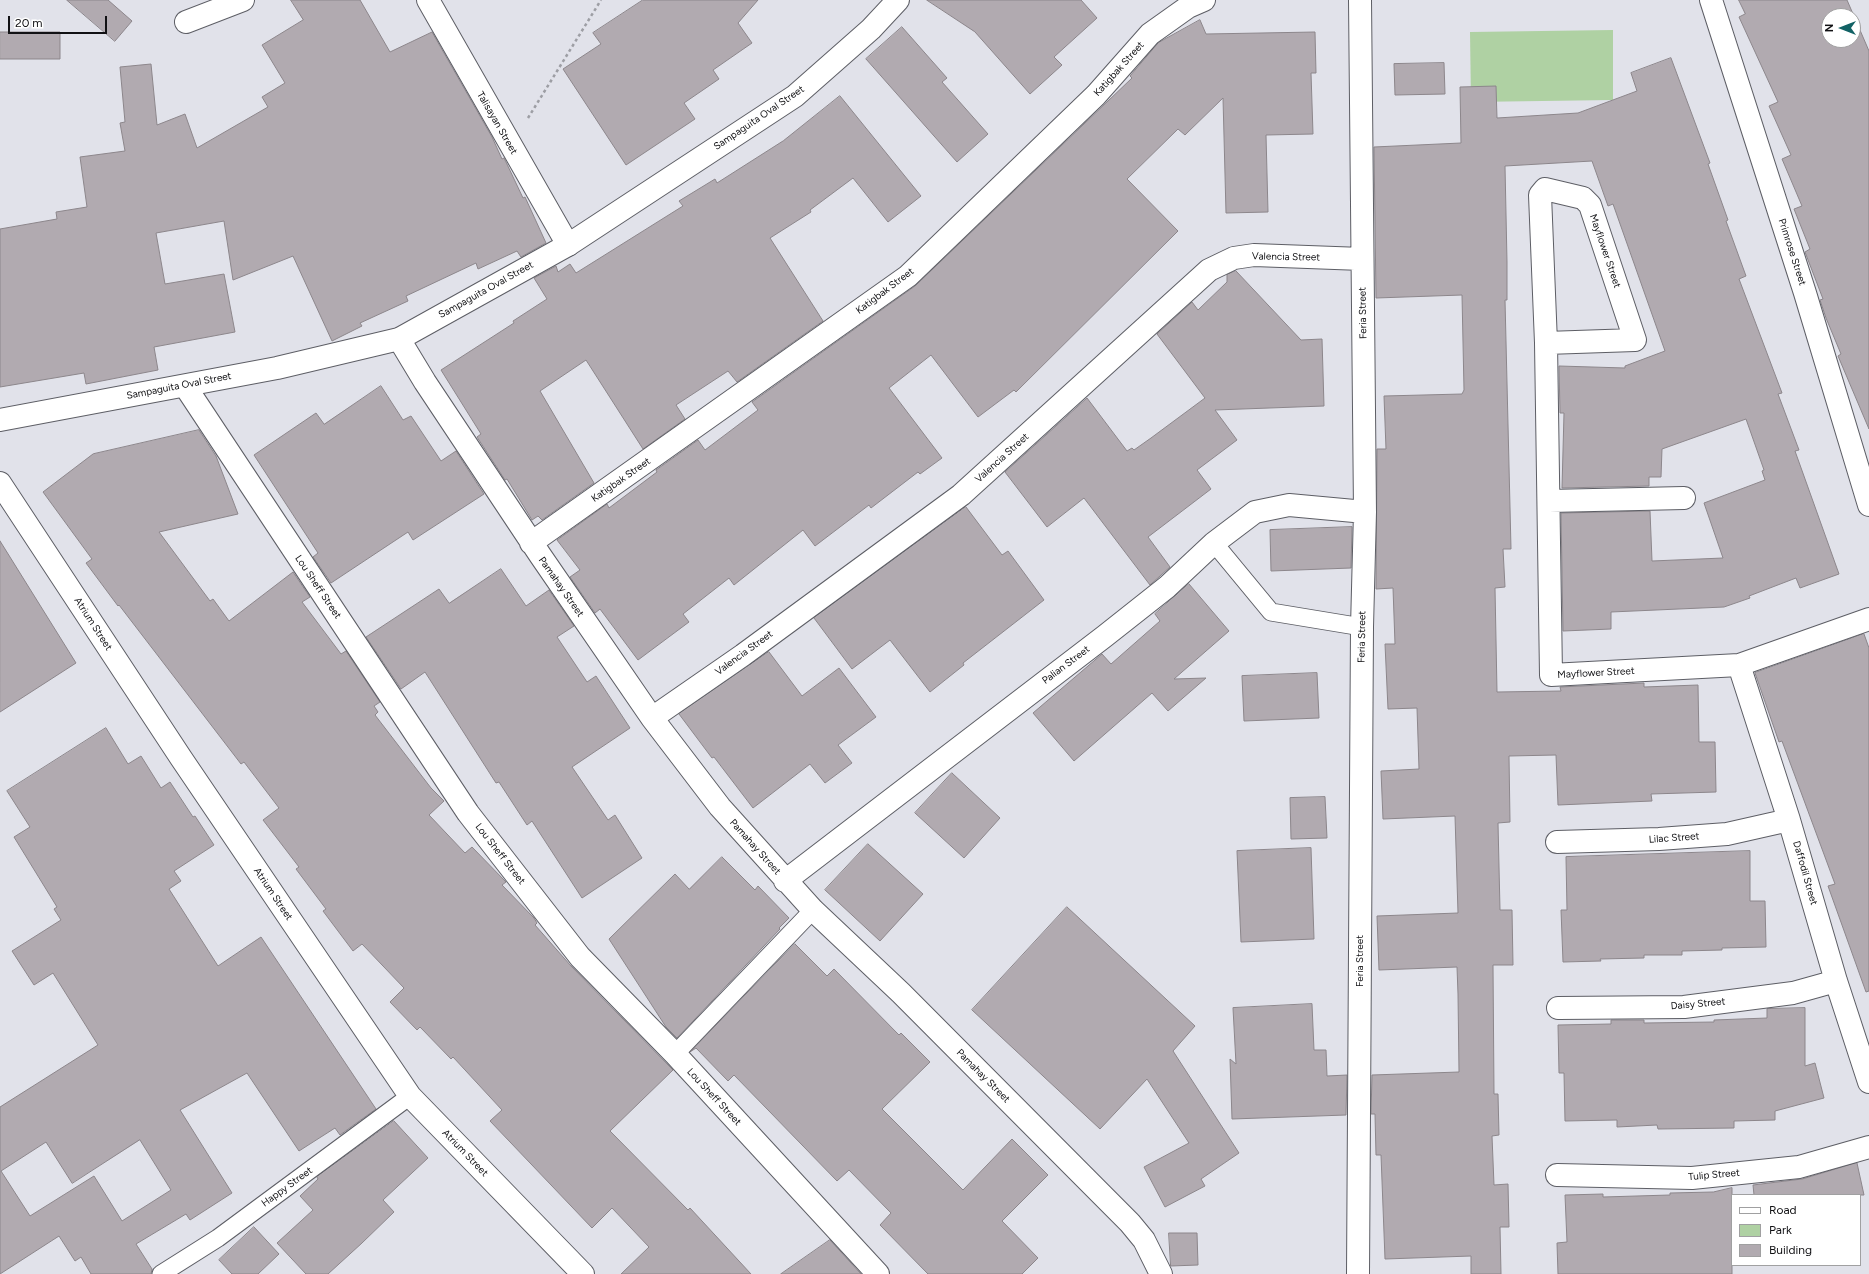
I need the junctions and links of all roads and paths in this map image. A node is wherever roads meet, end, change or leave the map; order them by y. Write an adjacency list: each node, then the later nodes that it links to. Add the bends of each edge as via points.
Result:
1 (243, 0): 8 (street)
2 (428, 0): 9 (street, Talisayan Street)
3 (601, 0): 9 (path)
4 (898, 0): 10 (street, Sampaguita Oval Street, via 872,29 795,96)
5 (1204, 0): 21 (street, Katigbak Street, via 1188,7 1150,34 1085,106 908,276)
6 (1360, 0): 11 (street, Feria Street)
7 (1711, 0): 19 (street, Primrose Street, via 1805,293)
8 (186, 22)
9 (510, 146): 10 (street, Talisayan Street)
10 (568, 245): 12 (street, Sampaguita Oval Street)
11 (1362, 259): 20 (street, Feria Street); 26 (street, Valencia Street, via 1254,255 1234,258 1209,270 961,495)
12 (399, 339): 14 (street, Sampaguita Oval Street, via 277,368); 21 (street, Pamahay Street)
13 (1546, 344): 13 (street, Mayflower Street, via 1635,340 1590,205 1583,198 1545,189 1540,194); 18 (street, Mayflower Street)
14 (185, 386): 15 (street, Sampaguita Oval Street); 33 (street, Lou Sheff Street, via 468,813 580,957)
15 (0, 420)
16 (0, 483): 35 (street, Atrium Street, via 181,758)
17 (1684, 498): 18 (street)
18 (1549, 501): 25 (street, Mayflower Street, via 1551,675)
19 (1869, 505)
20 (1365, 512): 22 (street, Palian Street, via 1290,505 1256,512); 24 (street, Feria Street)
21 (531, 543): 26 (street, Pamahay Street)
22 (1214, 543): 24 (lane, via 1271,612); 29 (street, Palian Street, via 1148,602)
23 (1869, 619): 25 (street, Mayflower Street)
24 (1362, 627): 42 (street, Feria Street)
25 (1739, 665): 27 (street, Daffodil Street)
26 (652, 718): 29 (street, Pamahay Street, via 720,807)
27 (1789, 820): 28 (street, Lilac Street, via 1727,834); 31 (street, Daffodil Street)
28 (1557, 842)
29 (785, 881): 30 (street, Pamahay Street)
30 (813, 910): 33 (lane); 41 (street, Pamahay Street, via 900,993 1130,1223 1144,1240)
31 (1836, 982): 32 (street, Daisy Street, via 1792,993 1684,1007); 34 (street, Daffodil Street)
32 (1558, 1008)
33 (674, 1054): 40 (street, Lou Sheff Street)
34 (1869, 1082)
35 (410, 1096): 38 (lane, Happy Street, via 218,1238); 39 (street, Atrium Street)
36 (1869, 1147): 37 (street, Tulip Street, via 1799,1167 1692,1178)
37 (1557, 1175)
38 (161, 1274)
39 (583, 1274)
40 (878, 1274)
41 (1161, 1274)
42 (1358, 1274)

